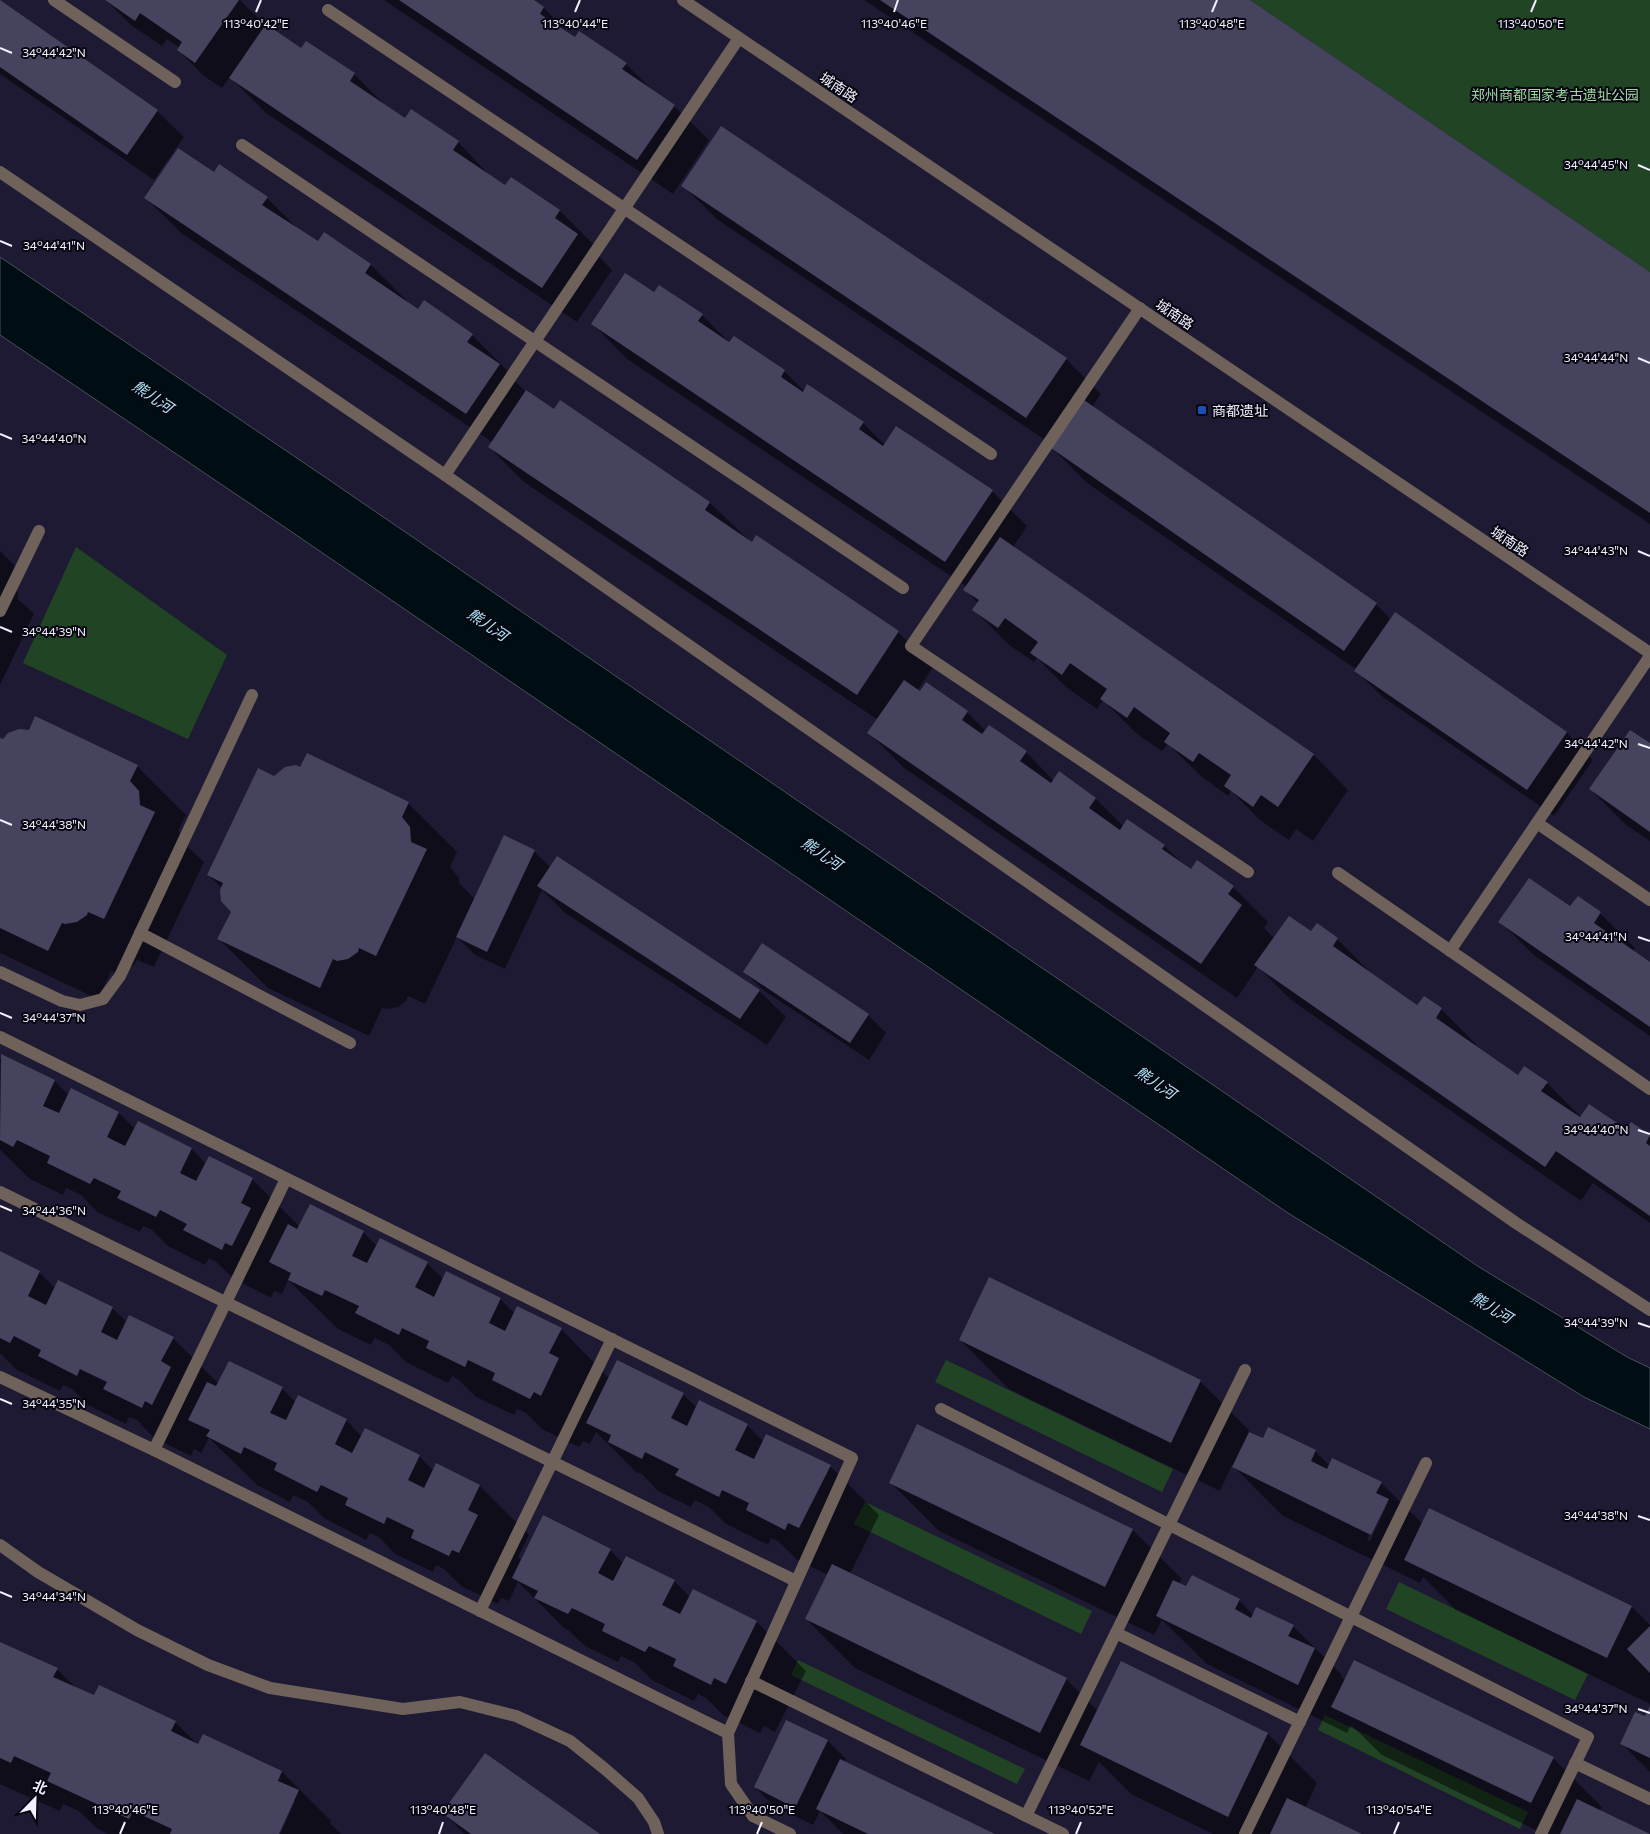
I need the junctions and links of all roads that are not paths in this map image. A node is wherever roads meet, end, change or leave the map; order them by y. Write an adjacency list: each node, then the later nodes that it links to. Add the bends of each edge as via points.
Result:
1 (54, 0): 5 (street)
2 (683, 0): 4 (street, 城南路)
3 (328, 10): 8 (street)
4 (739, 38): 8 (street); 9 (street, 城南路)
5 (175, 82)
6 (242, 145): 10 (street)
7 (0, 172): 12 (street)
8 (625, 209): 10 (street); 11 (street)
9 (1140, 308): 16 (street, 城南路); 19 (street, via 912,646)
10 (535, 342): 12 (street); 14 (street)
11 (991, 454)
12 (445, 475): 31 (street, via 1508,1217)
13 (39, 532): 15 (street)
14 (903, 588)
15 (0, 611)
16 (1650, 654): 18 (street)
17 (252, 695): 22 (street)
18 (1537, 823): 21 (street); 23 (street)
19 (1248, 872)
20 (1338, 873): 23 (street)
21 (1650, 900)
22 (140, 933): 24 (street, via 120,976 103,999 80,1005 62,1001); 26 (street)
23 (1450, 950): 27 (street)
24 (0, 972)
25 (0, 1037): 28 (street)
26 (350, 1043)
27 (1650, 1089)
28 (286, 1179): 30 (street); 32 (street)
29 (0, 1192): 30 (street)
30 (226, 1302): 36 (street); 37 (street)
31 (1650, 1310)
32 (612, 1340): 37 (street); 41 (street, via 852,1458)
33 (1245, 1370): 39 (street)
34 (0, 1377): 36 (street)
35 (941, 1408): 39 (street)
36 (154, 1450): 42 (street)
37 (552, 1462): 41 (street); 42 (street)
38 (1426, 1463): 43 (street)
39 (1169, 1524): 43 (street); 44 (street)
40 (0, 1545): 51 (street, via 38,1572 137,1630 208,1665 270,1688 403,1709 460,1702 516,1716 570,1741 605,1769 638,1798)
41 (796, 1581): 45 (street)
42 (480, 1611): 47 (street)
43 (1351, 1617): 46 (street); 48 (street, via 1588,1737)
44 (1116, 1633): 46 (street); 50 (street)
45 (751, 1681): 47 (street); 50 (street)
46 (1300, 1722): 54 (street)
47 (728, 1733): 52 (street, via 732,1784 753,1816)
48 (1575, 1763): 49 (street); 55 (street)
49 (1650, 1799)
50 (1026, 1816): 53 (street)
51 (658, 1834)
52 (790, 1834)
53 (1063, 1834)
54 (1245, 1834)
55 (1541, 1834)

